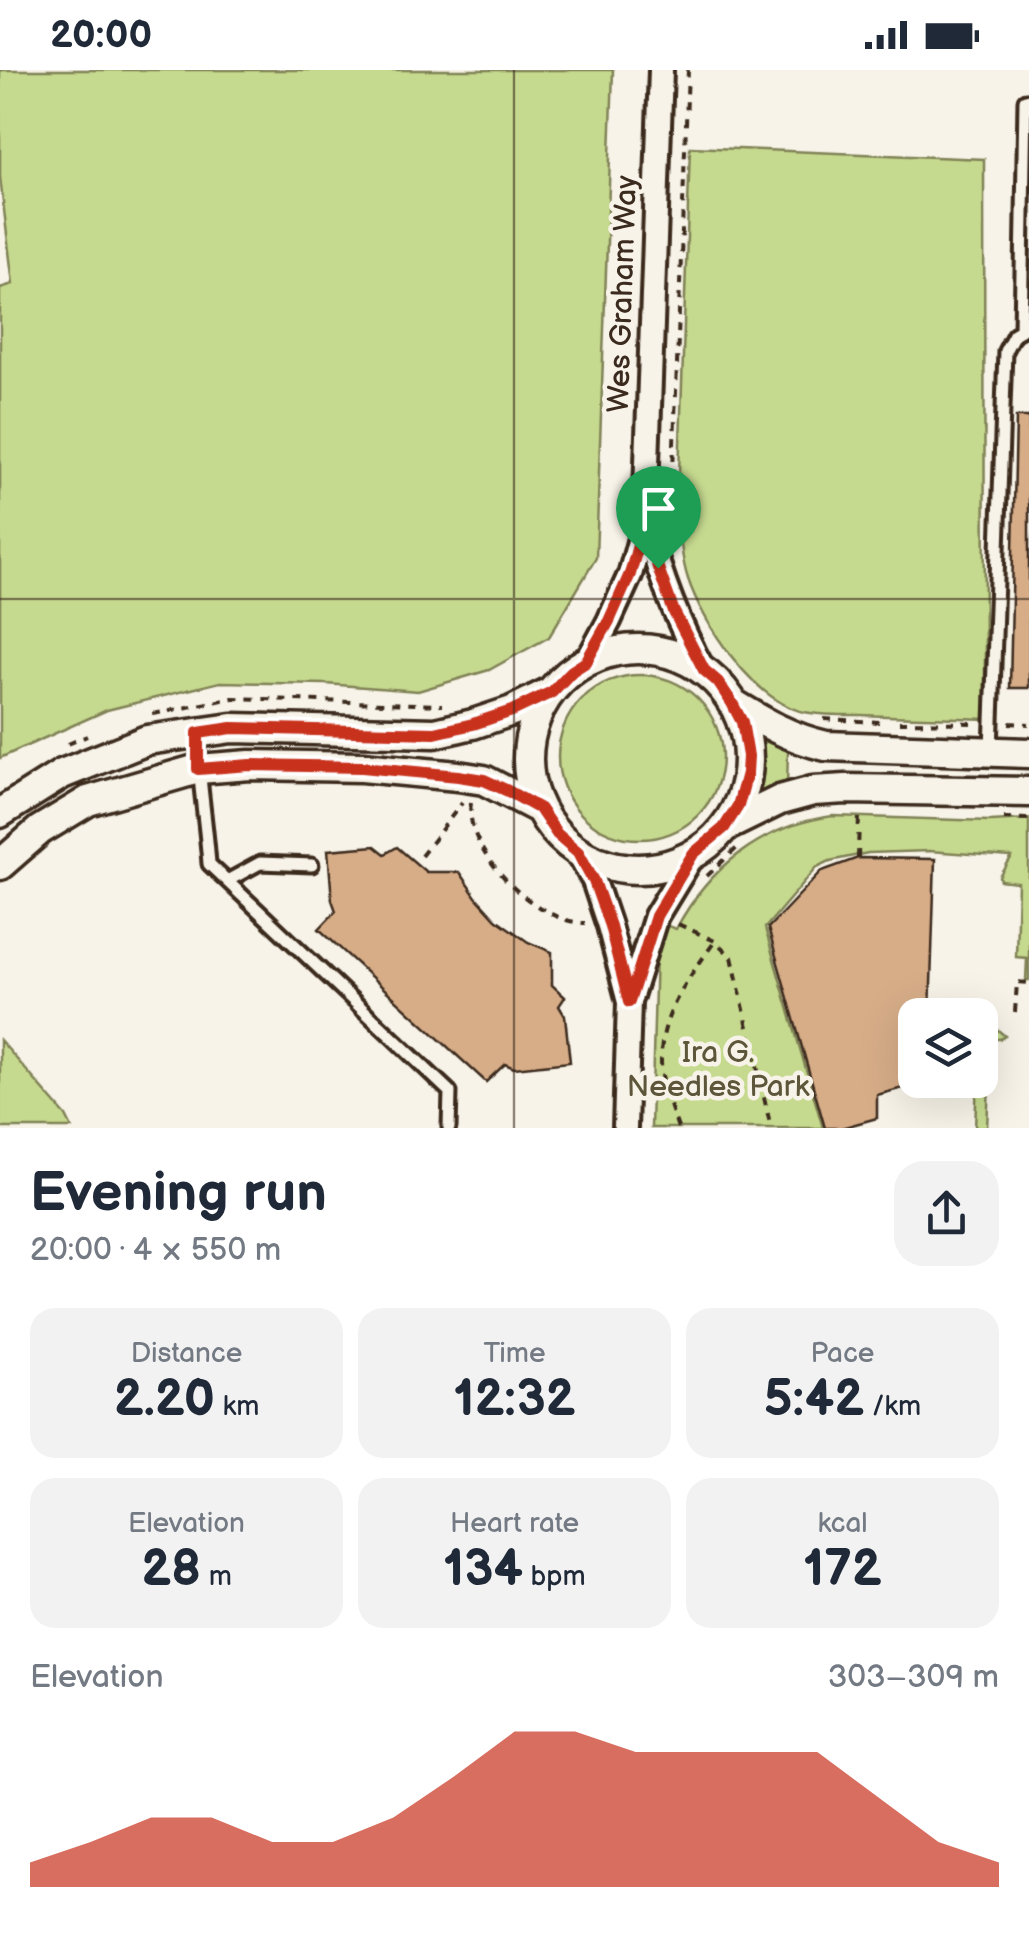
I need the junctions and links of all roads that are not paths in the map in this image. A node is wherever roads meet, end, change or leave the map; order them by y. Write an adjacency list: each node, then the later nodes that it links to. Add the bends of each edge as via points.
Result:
1 (661, 70): 4 (street, Wes Graham Way)
2 (1029, 100): 3 (lane)
3 (1025, 330): 10 (lane, via 1005,350)
4 (645, 520): 5 (street, Wes Graham Way, via 630,574); 6 (street, Wes Graham Way, via 674,612)
5 (586, 662): 6 (street, via 652,649); 7 (street)
6 (704, 670): 8 (street)
7 (552, 692): 9 (street, via 435,733); 14 (street, via 528,749)
8 (732, 703): 10 (street, via 774,729 826,746); 16 (street, via 746,739 747,773)
9 (198, 733): 12 (lane); 15 (street, via 147,740 62,774)
10 (991, 752): 11 (street)
11 (1029, 752)
12 (198, 769): 14 (street, via 362,767 458,776 484,780); 19 (street, via 88,801); 21 (lane, via 209,864)
13 (1029, 792): 16 (street, via 814,792 780,800)
14 (540, 809): 17 (street)
15 (0, 813)
16 (734, 835): 18 (street)
17 (578, 852): 18 (street, via 633,869); 22 (street, via 610,926)
18 (693, 854): 22 (street, via 656,916)
19 (0, 864)
20 (312, 865): 21 (lane, via 260,864)
21 (227, 881): 23 (lane, via 450,1092)
22 (629, 1002): 24 (street)
23 (448, 1128)
24 (626, 1128)

